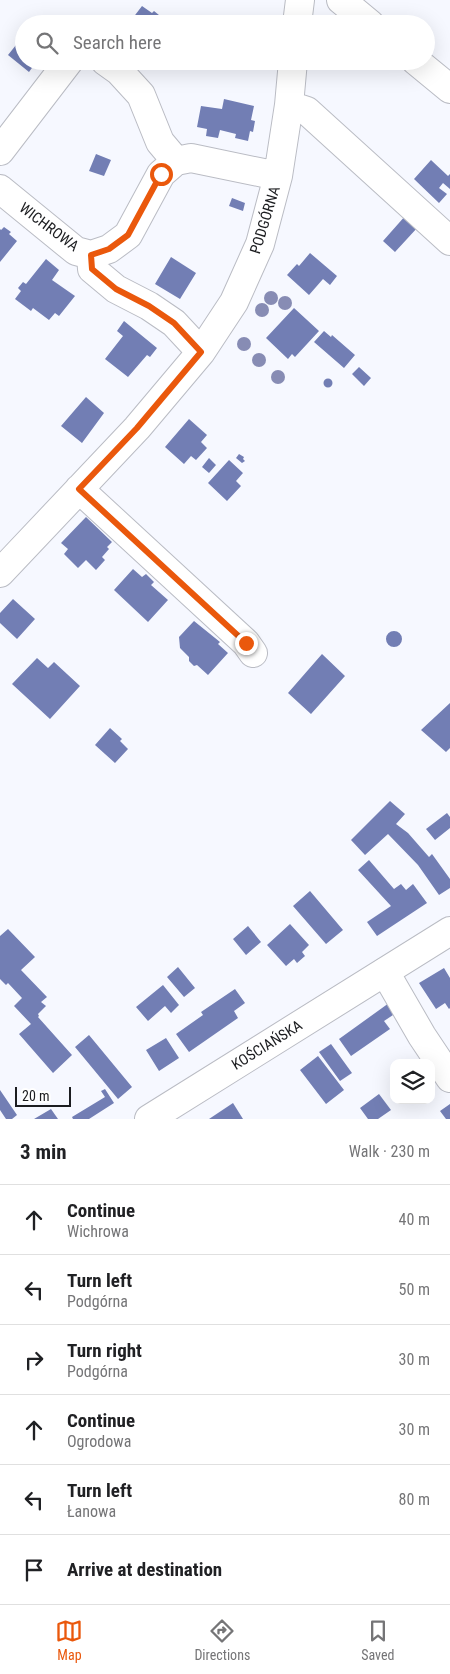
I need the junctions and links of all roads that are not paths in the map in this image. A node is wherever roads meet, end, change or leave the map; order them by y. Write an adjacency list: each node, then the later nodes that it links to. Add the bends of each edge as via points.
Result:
1 (300, 0): 3 (street)
2 (340, 0): 4 (street)
3 (298, 15)
4 (359, 15)
5 (62, 70): 11 (street)
6 (118, 70): 12 (street, via 141,95 160,142)
7 (292, 70): 10 (street, PODGÓRNA)
8 (427, 70): 9 (street)
9 (450, 89)
10 (289, 105): 13 (street, PODGÓRNA); 15 (street, via 307,111)
11 (0, 151)
12 (176, 161): 13 (street, via 191,158); 16 (street, WICHROWA, via 161,174 128,235 109,249)
13 (278, 176): 17 (street, PODGÓRNA, via 260,244 234,302)
14 (0, 189): 16 (street, WICHROWA, via 76,251)
15 (450, 241)
16 (91, 255): 17 (street, via 92,269 116,289 174,323)
17 (201, 352): 18 (street, PODGÓRNA, via 137,428)
18 (79, 489): 19 (street, PODGÓRNA); 20 (street)
19 (0, 573)
20 (253, 653)
21 (450, 931): 22 (street, KOŚCIAŃSKA)
22 (385, 972): 23 (street); 24 (street, KOŚCIAŃSKA)
23 (450, 1078)
24 (149, 1119)

